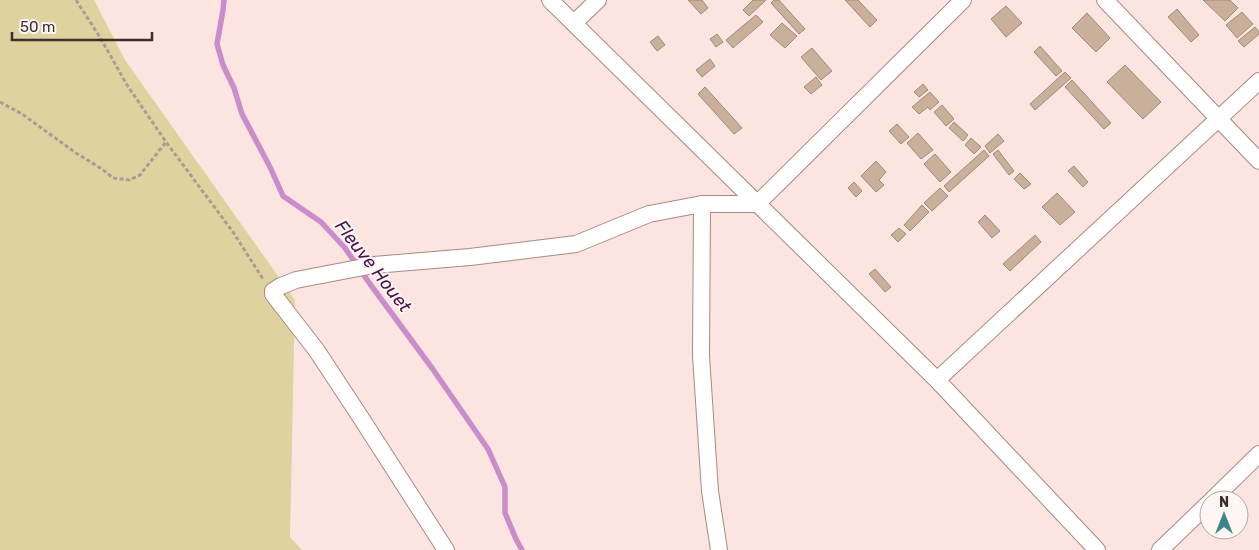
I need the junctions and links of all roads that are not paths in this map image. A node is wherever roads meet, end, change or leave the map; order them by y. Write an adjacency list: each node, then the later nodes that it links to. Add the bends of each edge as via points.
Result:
1 (550, 0): 5 (street)
2 (598, 0): 5 (street)
3 (963, 0): 10 (street)
4 (1106, 0): 7 (street)
5 (574, 23): 10 (street)
6 (1259, 81): 7 (street)
7 (1219, 120): 8 (street); 11 (street)
8 (1259, 161)
9 (702, 204): 10 (street); 15 (street, via 649,214 576,244 374,265 296,280 273,291 317,350); 16 (street, via 701,356 710,491)
10 (757, 204): 11 (street)
11 (937, 380): 17 (street)
12 (1259, 454): 13 (street)
13 (1222, 490)
14 (1199, 513): 18 (street)
15 (446, 550)
16 (719, 550)
17 (1097, 550)
18 (1160, 550)

